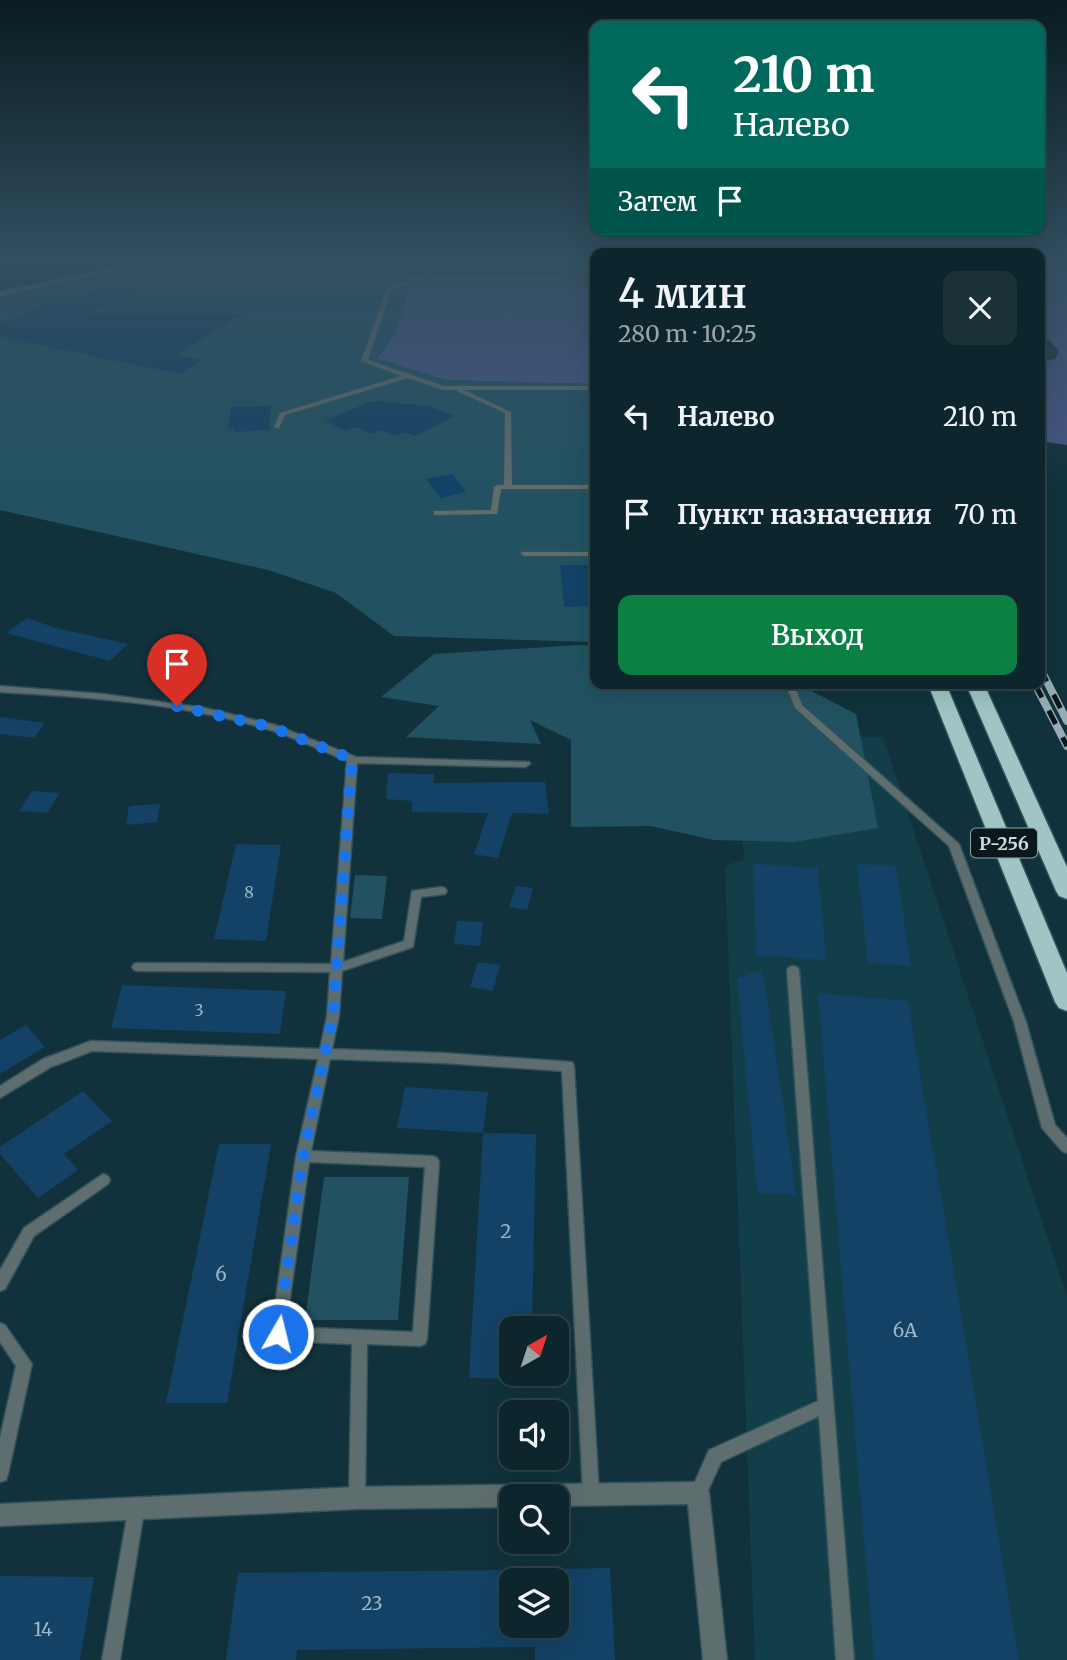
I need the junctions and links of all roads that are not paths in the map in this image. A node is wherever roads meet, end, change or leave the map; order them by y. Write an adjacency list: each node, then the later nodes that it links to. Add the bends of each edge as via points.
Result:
1 (372, 336): 2 (lane, via 364,361)
2 (408, 376): 3 (lane); 5 (lane, via 282,414)
3 (455, 388): 4 (lane); 6 (lane, via 508,412)
4 (590, 388)
5 (278, 427)
6 (508, 487): 7 (lane); 8 (lane, via 498,487 494,512)
7 (590, 487)
8 (437, 513)
9 (525, 554): 10 (lane)
10 (590, 554)
11 (0, 689): 15 (lane, via 177,706 271,727)
12 (792, 689): 25 (lane, via 798,706 954,844 1020,1022 1048,1128)
13 (939, 689): 22 (highway, Р-256)
14 (977, 689): 18 (highway, Р-256)
15 (352, 759): 16 (lane); 20 (lane)
16 (526, 764)
17 (441, 891): 20 (lane, via 416,894 409,944)
18 (1067, 891)
19 (138, 967): 20 (lane)
20 (338, 968): 23 (lane)
21 (793, 970): 31 (lane)
22 (1067, 1002)
23 (327, 1055): 24 (lane, via 91,1046 47,1063); 26 (lane); 34 (lane, via 568,1066)
24 (0, 1093)
25 (1067, 1147)
26 (303, 1156): 30 (lane, via 278,1334); 30 (lane, via 432,1162 420,1339)
27 (103, 1181): 28 (lane, via 29,1232)
28 (0, 1284)
29 (0, 1330): 32 (lane, via 24,1364)
30 (360, 1337): 35 (lane)
31 (826, 1405): 33 (lane, via 715,1456); 40 (lane)
32 (0, 1474)
33 (698, 1493): 34 (street); 39 (street)
34 (591, 1494): 35 (street)
35 (357, 1498): 36 (street)
36 (136, 1511): 37 (street); 38 (lane)
37 (0, 1515)
38 (111, 1660)
39 (715, 1660)
40 (845, 1660)

